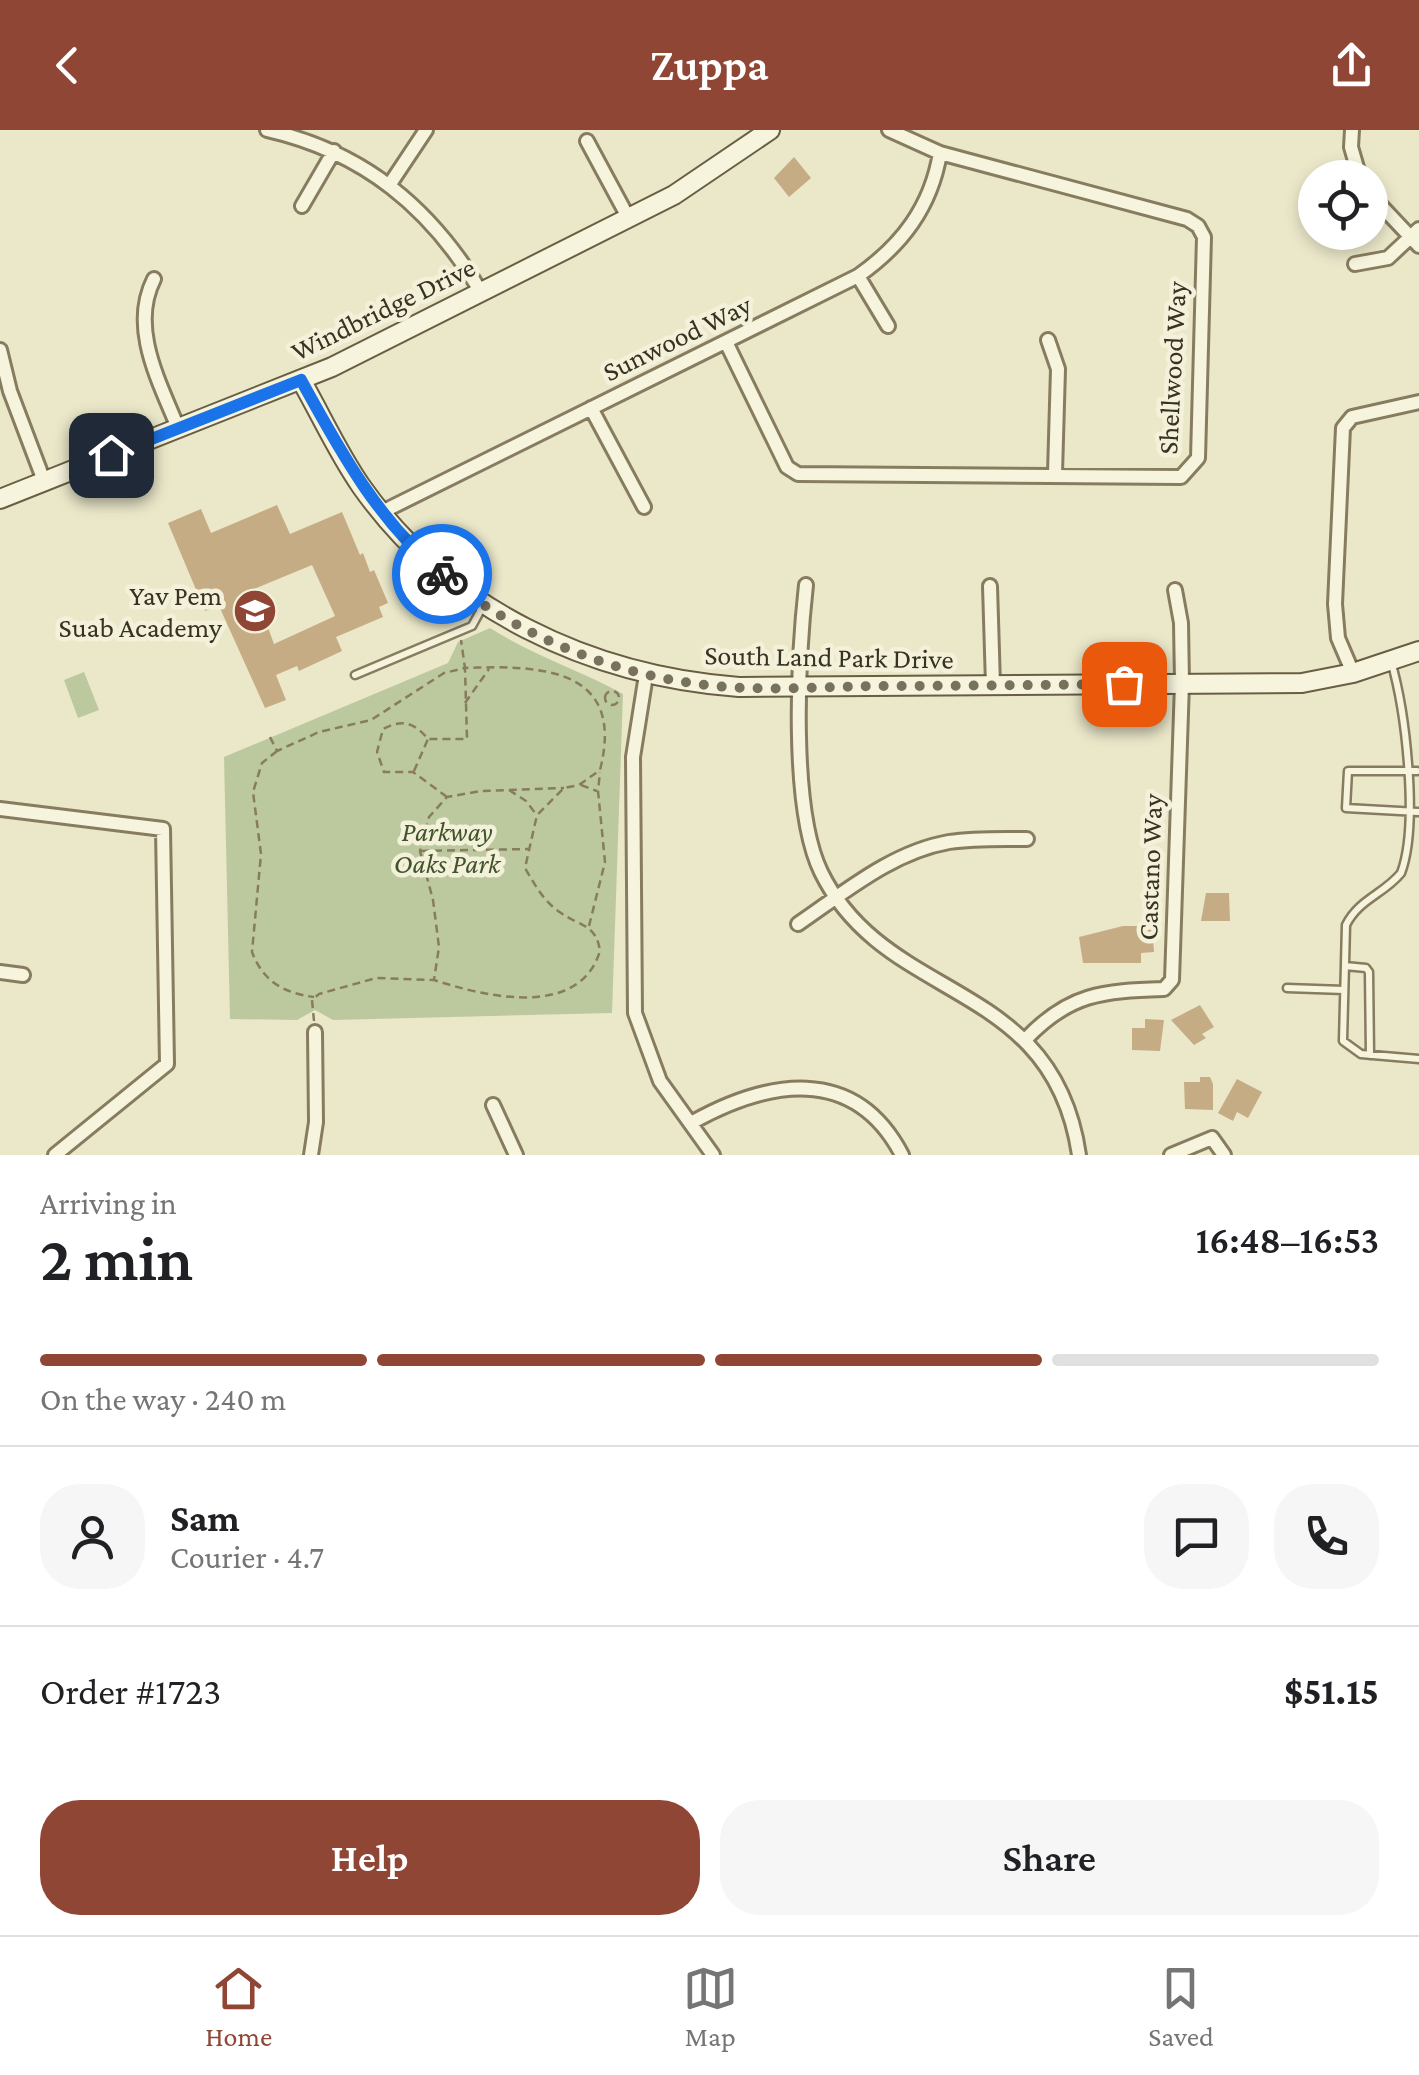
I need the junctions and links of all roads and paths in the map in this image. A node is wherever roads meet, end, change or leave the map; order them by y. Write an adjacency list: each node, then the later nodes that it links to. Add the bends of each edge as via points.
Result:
1 (267, 130): 7 (street)
2 (426, 130): 10 (street)
3 (770, 130): 13 (street, Windbridge Drive)
4 (889, 130): 8 (street, Shellwood Way)
5 (1352, 130): 9 (street)
6 (588, 141): 13 (street)
7 (334, 151): 10 (street); 11 (street)
8 (940, 153): 16 (street, Sunwood Way, via 930,194 909,230); 27 (street, Shellwood Way, via 1186,219 1204,237 1198,458 1181,477)
9 (1354, 160)
10 (390, 184): 18 (street, via 434,224)
11 (302, 206)
12 (1388, 211): 14 (street)
13 (628, 219): 18 (street, Windbridge Drive)
14 (1416, 238): 15 (street, via 1378,262)
15 (1355, 264)
16 (858, 276): 19 (street); 21 (street, Sunwood Way)
17 (154, 279): 26 (street, via 145,302 146,339)
18 (481, 292): 23 (street, Windbridge Drive)
19 (888, 326)
20 (1048, 340): 27 (street, via 1058,368)
21 (726, 342): 25 (street, Sunwood Way); 27 (street, Shellwood Way, via 787,467 798,474)
22 (0, 350): 28 (street)
23 (301, 380): 26 (street, Windbridge Drive); 31 (street, South Land Park Drive)
24 (1419, 402): 41 (street, via 1352,418 1343,428 1334,604 1338,638)
25 (592, 408): 30 (street); 31 (street, Sunwood Way)
26 (178, 428): 28 (street, Windbridge Drive)
27 (1055, 474)
28 (44, 481): 29 (street, Windbridge Drive)
29 (0, 499)
30 (644, 507)
31 (382, 512): 35 (street, South Land Park Drive, via 428,562)
32 (806, 584): 46 (street)
33 (990, 586): 45 (street)
34 (1175, 590): 44 (street, Castano Way)
35 (484, 603): 42 (lane, via 472,626); 43 (street, South Land Park Drive, via 548,640)
36 (461, 640): 40 (path)
37 (1419, 652): 38 (street, South Land Park Drive)
38 (1390, 660): 41 (street, South Land Park Drive); 56 (lane)
39 (490, 667): 40 (path); 50 (path); 51 (path, via 562,675)
40 (465, 668): 50 (path); 54 (path, via 444,673 371,720)
41 (1354, 673): 44 (street, South Land Park Drive, via 1302,682)
42 (354, 674)
43 (646, 675): 46 (street, South Land Park Drive); 86 (street, via 633,756 632,987 650,1062)
44 (1182, 683): 45 (street, South Land Park Drive); 82 (street, Castano Way, via 1172,980 1164,989 1078,998)
45 (993, 686): 46 (street, South Land Park Drive)
46 (801, 687): 70 (street, via 805,823)
47 (624, 692): 48 (path)
48 (618, 695): 49 (path, via 616,703); 49 (path, via 608,692)
49 (606, 702): 51 (path)
50 (465, 703): 53 (path, via 467,739)
51 (601, 705): 55 (path, via 606,720)
52 (270, 738): 54 (path)
53 (428, 738): 57 (path); 57 (path, via 408,722 383,729 377,752 384,772)
54 (276, 751): 79 (path, via 262,763 253,792 261,854 252,952 272,983)
55 (600, 770): 59 (path); 62 (path)
56 (1417, 771): 58 (lane); 65 (lane, via 1348,771 1346,808)
57 (413, 772): 63 (path)
58 (1419, 784): 65 (lane)
59 (579, 785): 60 (path); 62 (path)
60 (564, 788): 61 (path); 66 (path)
61 (508, 789): 63 (path); 66 (path)
62 (598, 791): 72 (path, via 606,862)
63 (447, 797): 69 (path, via 429,817)
64 (0, 809): 87 (street, via 163,829 167,1064)
65 (1418, 812): 73 (lane, via 1402,872 1354,908 1346,925)
66 (536, 815): 68 (path)
67 (1027, 839): 70 (street, via 921,850)
68 (528, 849): 69 (path); 72 (path, via 525,868 538,892)
69 (420, 851): 76 (path, via 440,948)
70 (836, 898): 71 (street); 82 (street, via 882,946 986,1008)
71 (798, 924)
72 (589, 926): 76 (path, via 598,936 597,960 576,984 548,994 516,999)
73 (1345, 966): 78 (lane); 83 (lane, via 1369,972)
74 (0, 972): 75 (street)
75 (23, 975)
76 (434, 980): 79 (path, via 376,978)
77 (1287, 988): 78 (lane)
78 (1344, 990): 83 (lane, via 1343,1040)
79 (314, 996): 80 (path)
80 (313, 1013)
81 (315, 1032): 88 (street)
82 (1025, 1040): 92 (street, via 1057,1084)
83 (1370, 1055): 84 (lane)
84 (1419, 1059)
85 (493, 1105): 89 (street)
86 (691, 1123): 90 (street); 91 (street, via 752,1094 815,1089 864,1110)
87 (55, 1155)
88 (311, 1155)
89 (516, 1155)
90 (713, 1155)
91 (902, 1155)
92 (1079, 1155)
93 (1171, 1155): 94 (street, via 1212,1138)
94 (1224, 1155)

